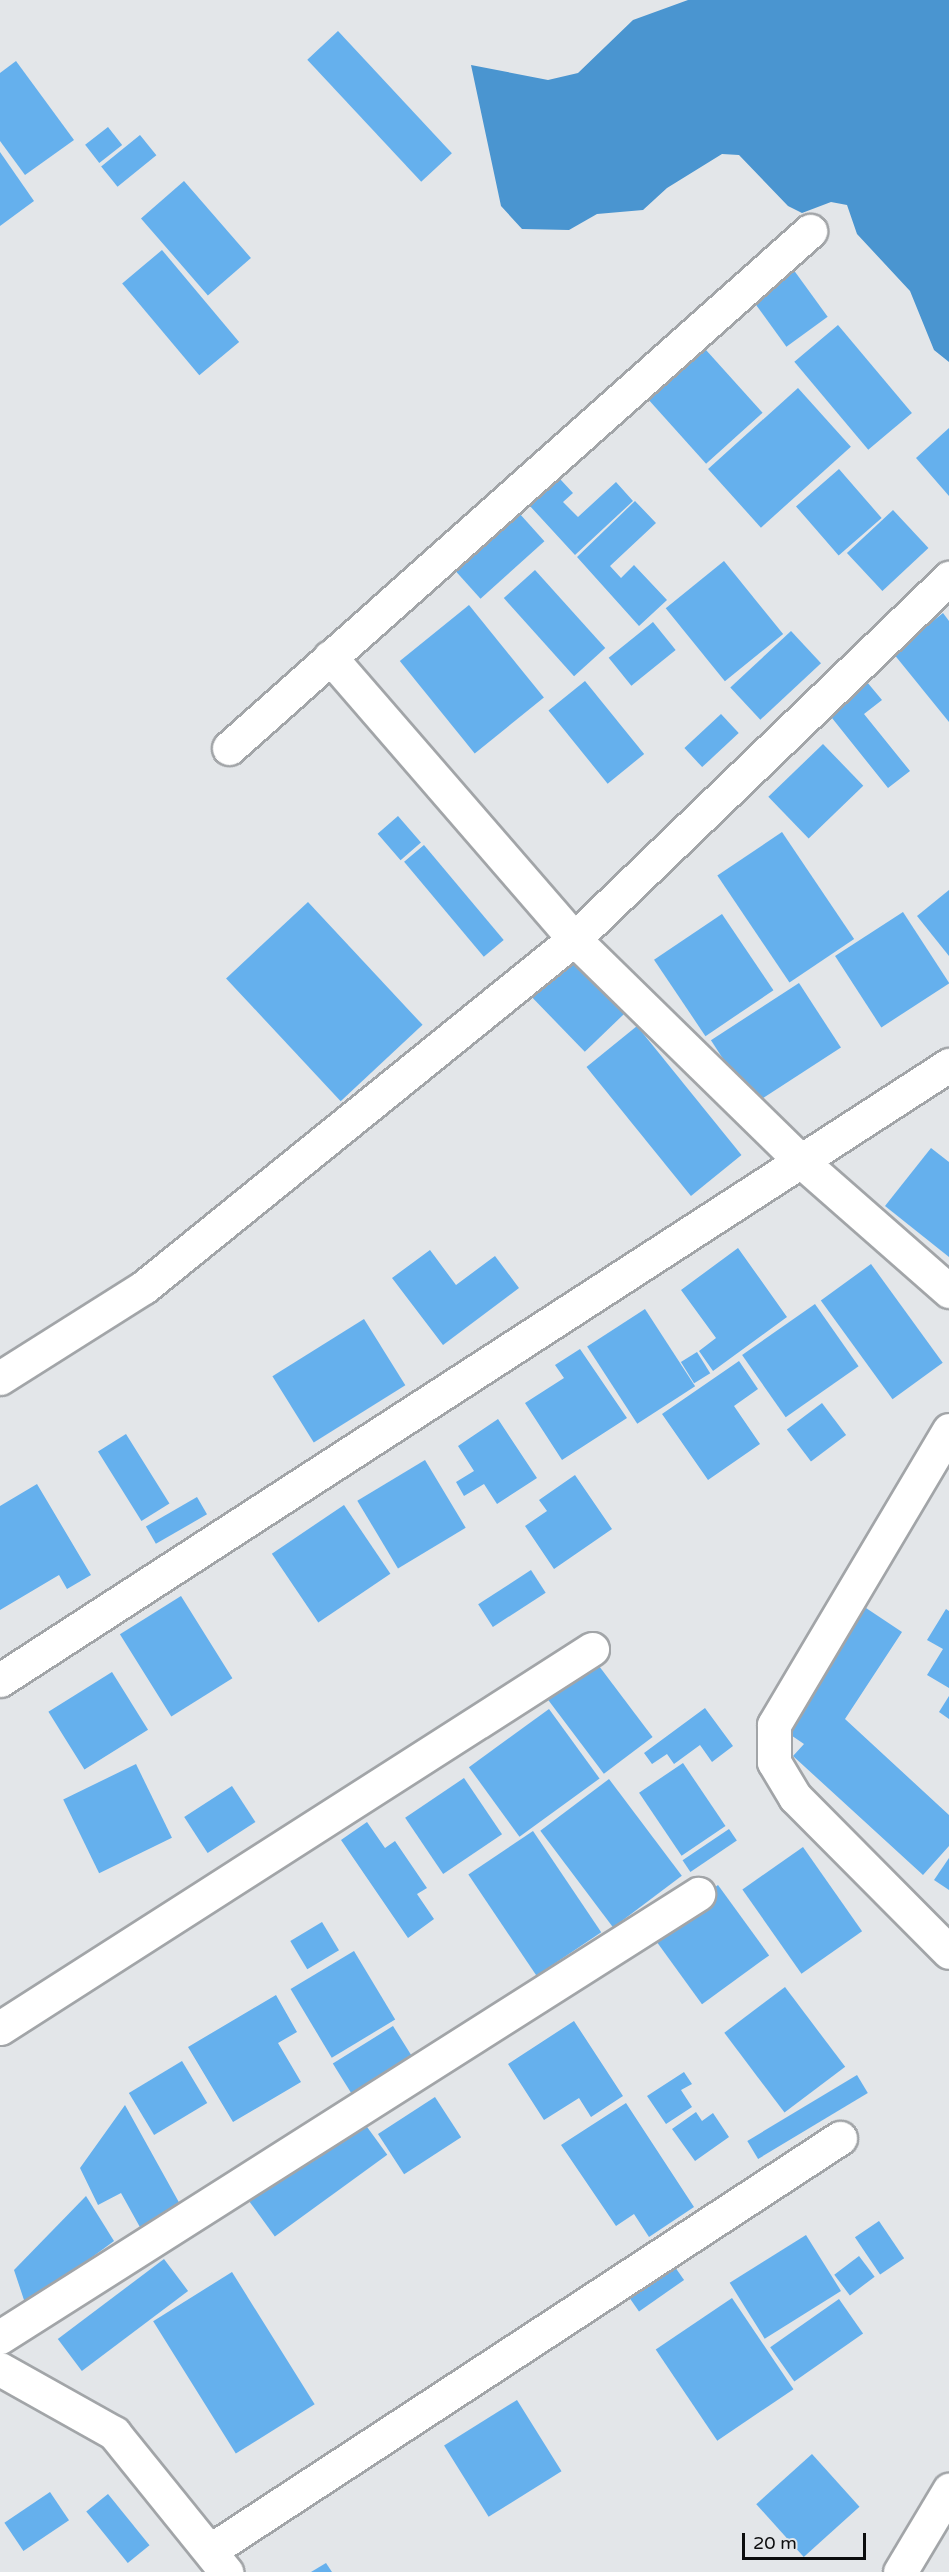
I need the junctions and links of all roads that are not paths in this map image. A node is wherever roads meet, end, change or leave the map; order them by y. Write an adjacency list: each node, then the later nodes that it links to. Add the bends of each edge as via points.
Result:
1 (810, 231): 3 (street)
2 (949, 578): 5 (street)
3 (330, 657): 4 (street); 5 (street)
4 (229, 748)
5 (574, 939): 7 (street); 9 (street, via 144,1287)
6 (949, 1065): 7 (street)
7 (801, 1161): 8 (street); 12 (street)
8 (949, 1291)
9 (0, 1378)
10 (949, 1430): 14 (street, via 774,1725 774,1762 795,1797)
11 (592, 1649): 15 (street)
12 (0, 1680)
13 (698, 1894): 17 (street)
14 (948, 1947)
15 (0, 2028)
16 (840, 2138): 20 (street)
17 (0, 2337)
18 (5, 2381): 20 (street, via 114,2433)
19 (949, 2490): 21 (street)
20 (218, 2561)
21 (900, 2572)

